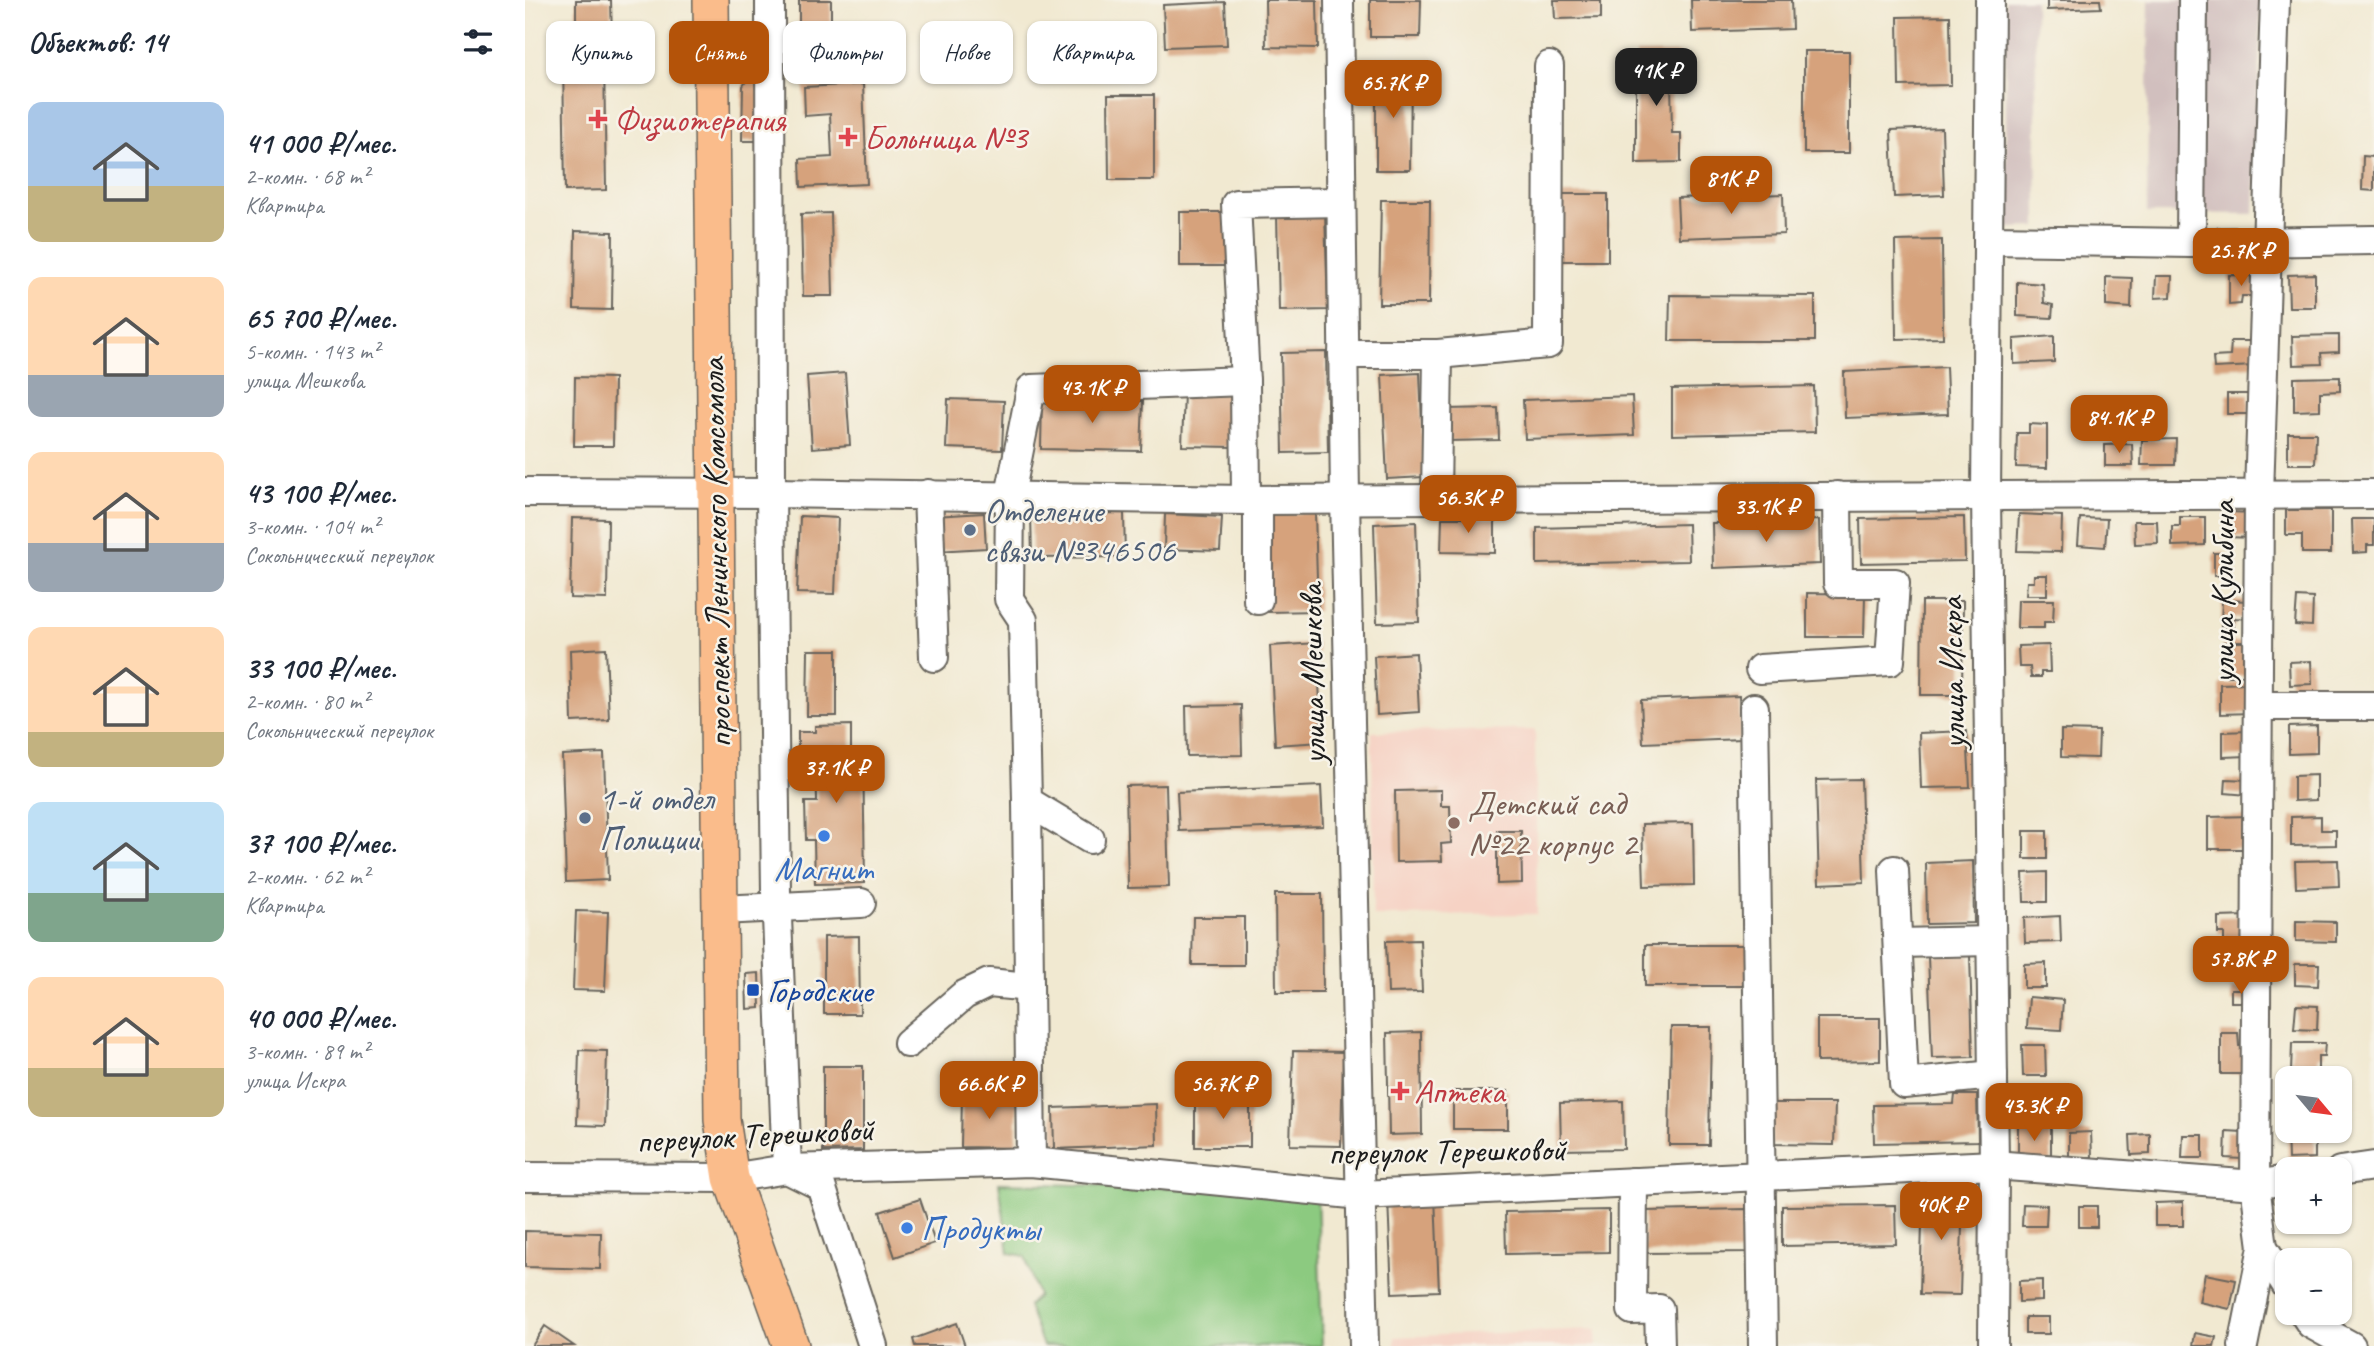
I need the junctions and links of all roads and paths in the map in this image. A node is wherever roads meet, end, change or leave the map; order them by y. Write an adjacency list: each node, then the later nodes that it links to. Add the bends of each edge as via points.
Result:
1 (711, 0): 17 (main road, проспект Ленинского Комсомола)
2 (770, 0): 18 (street)
3 (1339, 0): 8 (street, улица Мешкова)
4 (1990, 0): 9 (street, улица Искра)
5 (2193, 0): 11 (street)
6 (2275, 0): 12 (street, улица Кулибина)
7 (1549, 66): 14 (street, via 1548,344)
8 (1341, 202): 13 (street, улица Мешкова); 15 (street, via 1236,204)
9 (1988, 240): 11 (street); 23 (street, улица Искра)
10 (2374, 240): 12 (street)
11 (2191, 243): 12 (street)
12 (2267, 243): 20 (street, улица Кулибина)
13 (1343, 354): 14 (street); 25 (street, улица Мешкова)
14 (1438, 354): 26 (street)
15 (1245, 382): 22 (street, via 1031,389); 27 (street)
16 (525, 492): 17 (street)
17 (715, 493): 18 (street); 39 (main road, проспект Ленинского Комсомола)
18 (771, 493): 19 (street); 38 (street)
19 (928, 494): 22 (street); 29 (street)
20 (2259, 494): 21 (street); 23 (street); 31 (street, улица Кулибина)
21 (2374, 494)
22 (1010, 495): 27 (street); 34 (street, via 1009,599 1023,620)
23 (1986, 495): 24 (street); 40 (street, улица Искра)
24 (1837, 496): 26 (street); 30 (street, via 1838,583 1895,583 1890,661)
25 (1345, 498): 26 (street); 27 (street); 56 (street, улица Мешкова)
26 (1436, 498)
27 (1252, 500): 28 (street)
28 (1258, 600)
29 (934, 657)
30 (1760, 669)
31 (2258, 705): 32 (street); 55 (street, улица Кулибина)
32 (2374, 706)
33 (1753, 708): 51 (street)
34 (1027, 802): 35 (street); 42 (street)
35 (1090, 839)
36 (1894, 870): 41 (street)
37 (861, 903): 38 (street)
38 (776, 908): 39 (street); 48 (street)
39 (720, 910): 52 (main road, проспект Ленинского Комсомола, via 722,1120)
40 (1991, 941): 41 (street); 44 (street, улица Искра)
41 (1898, 943): 44 (street, via 1904,1084)
42 (1029, 987): 43 (street, via 989,983 964,995); 45 (street)
43 (908, 1043)
44 (1993, 1075): 46 (street, улица Искра)
45 (1031, 1162): 48 (street, переулок Терешковой); 56 (street, переулок Терешковой)
46 (1994, 1165): 51 (street, переулок Терешковой); 55 (street, переулок Терешковой); 65 (street, улица Искра)
47 (2374, 1166): 49 (street)
48 (787, 1169): 52 (street, переулок Терешковой); 61 (street, via 821,1186)
49 (2352, 1169)
50 (525, 1177): 52 (street, переулок Терешковой)
51 (1761, 1177): 53 (street, переулок Терешковой); 64 (street)
52 (731, 1178): 60 (main road, проспект Ленинского Комсомола)
53 (1633, 1182): 56 (street, переулок Терешковой); 63 (street, via 1632,1310 1659,1309)
54 (2275, 1182): 55 (street, переулок Терешковой)
55 (2255, 1185): 57 (street, улица Кулибина)
56 (1361, 1195): 62 (street, улица Мешкова)
57 (2263, 1247): 58 (street); 66 (street)
58 (2275, 1266)
59 (2313, 1325): 67 (street)
60 (791, 1346)
61 (873, 1346)
62 (1364, 1346)
63 (1660, 1346)
64 (1763, 1346)
65 (1993, 1346)
66 (2243, 1346)
67 (2351, 1346)

